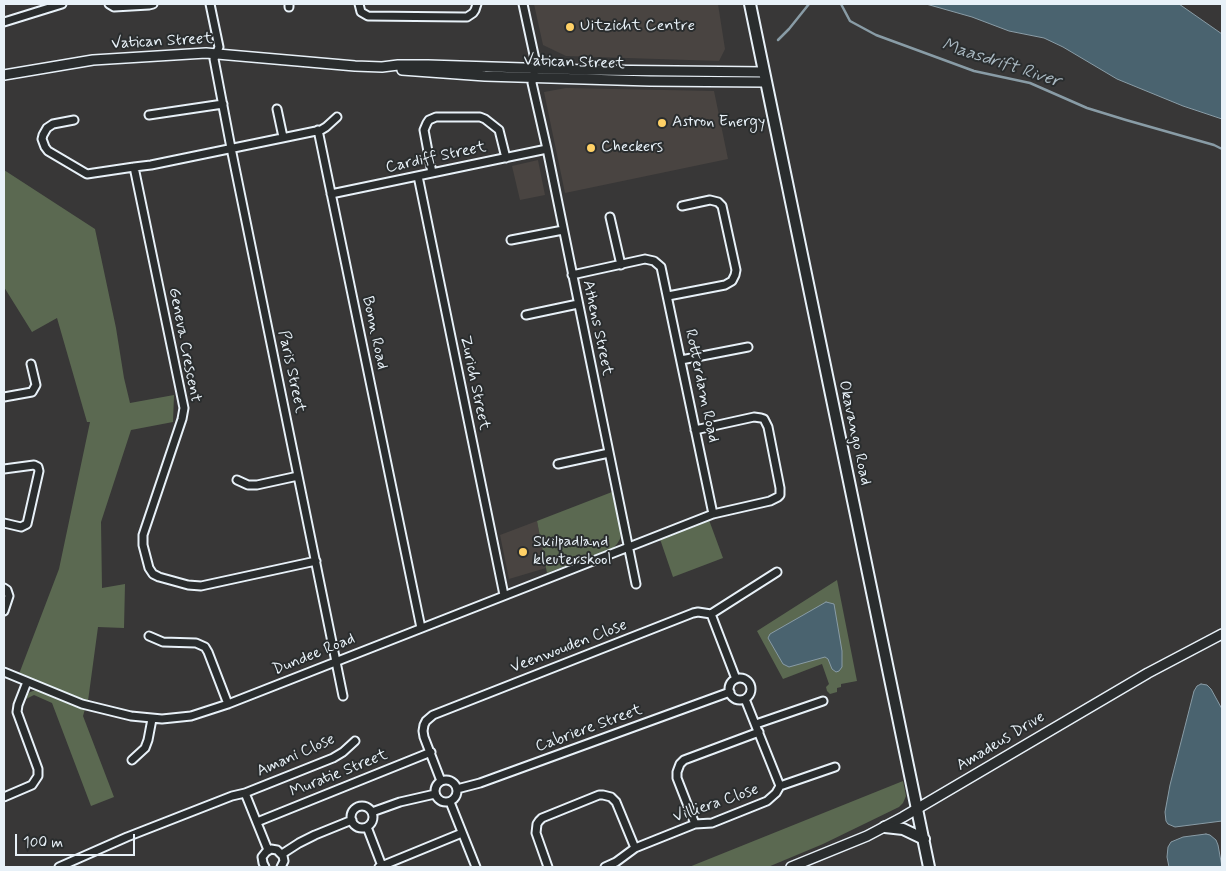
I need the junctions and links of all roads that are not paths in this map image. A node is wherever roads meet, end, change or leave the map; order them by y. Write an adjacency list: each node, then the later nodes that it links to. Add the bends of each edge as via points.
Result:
1 (62, 4): 9 (street)
2 (108, 4): 3 (street, via 114,8)
3 (153, 4)
4 (210, 4): 10 (street, Paris Street, via 219,47)
5 (359, 4): 6 (street, via 361,12 368,16 463,17 473,13)
6 (477, 4)
7 (523, 4): 11 (street, Athens Street, via 536,64)
8 (750, 4): 13 (main road, Okavango Road)
9 (4, 22)
10 (216, 54): 11 (street, Vatican Street, via 382,67 420,65); 12 (street, Vatican Street, via 93,60); 14 (street, Paris Street, via 214,59)
11 (534, 73): 13 (street, Vatican Street); 22 (street, Athens Street, via 532,83)
12 (4, 75)
13 (764, 77): 82 (main road, Okavango Road)
14 (223, 104): 16 (street); 21 (street, Paris Street)
15 (277, 110): 20 (street)
16 (149, 115)
17 (337, 117): 19 (street)
18 (74, 120): 24 (street, via 46,128 42,139 48,150 87,174)
19 (318, 130): 20 (street); 27 (street, Bonn Road)
20 (283, 137): 21 (street)
21 (231, 148): 24 (street); 45 (street, Paris Street)
22 (547, 149): 23 (street, Cardiff Street); 30 (street, Athens Street)
23 (506, 158): 25 (street, Cardiff Street); 25 (street, via 499,130 487,120 436,117 427,123 424,130)
24 (134, 166): 50 (street, Geneva Crescent, via 184,408 143,535 148,568 159,577 201,586)
25 (432, 173): 26 (street, Cardiff Street)
26 (418, 176): 27 (street, Cardiff Street); 54 (street, Zurich Street)
27 (331, 194): 57 (street, Bonn Road)
28 (682, 206): 34 (street, via 710,200 722,206 736,275 725,285)
29 (610, 217): 32 (street)
30 (564, 230): 31 (street); 33 (street, Athens Street)
31 (511, 240)
32 (621, 264): 33 (street, Rotterdam Road); 34 (street, Rotterdam Road, via 648,259 657,262)
33 (572, 275): 35 (street, Athens Street)
34 (668, 296): 38 (street, Rotterdam Road)
35 (578, 304): 36 (street); 42 (street, Athens Street)
36 (526, 315)
37 (748, 347): 38 (street)
38 (681, 360): 41 (street, Rotterdam Road)
39 (32, 364): 40 (street, via 36,385 32,392)
40 (4, 398)
41 (696, 430): 47 (street, Rotterdam Road); 47 (street, via 754,417 764,419 768,427 780,495 773,500)
42 (609, 453): 43 (street); 49 (street, Athens Street)
43 (558, 464)
44 (4, 470): 48 (street, via 34,465 39,472 27,524 21,527)
45 (298, 476): 46 (street, via 257,485); 50 (street, Paris Street)
46 (238, 480)
47 (713, 514): 49 (street)
48 (4, 523)
49 (628, 547): 52 (street, Athens Street); 54 (street, Dundee Road)
50 (316, 561): 60 (street, Paris Street)
51 (777, 572): 56 (street, Veenwouden Close)
52 (636, 584)
53 (4, 588): 55 (street, via 9,593)
54 (504, 595): 57 (street, Dundee Road)
55 (4, 611)
56 (711, 614): 62 (street); 72 (street, Veenwouden Close, via 698,612 433,716 426,721 423,732)
57 (421, 628): 60 (street, Dundee Road)
58 (1222, 634): 82 (street, Amadeus Drive, via 1148,673)
59 (148, 636): 68 (street, via 164,642 196,643 205,647)
60 (336, 661): 65 (street, Paris Street); 68 (street, Dundee Road)
61 (4, 672): 63 (street, Dundee Road)
62 (736, 679): 64 (street); 66 (street, via 746,679 750,684 751,692)
63 (27, 682): 69 (street, Dundee Road, via 88,706); 80 (street, via 17,712 38,776 32,785)
64 (730, 692): 66 (street, via 736,699); 77 (street, Cabriere Street)
65 (343, 696)
66 (745, 699): 70 (street)
67 (823, 701): 70 (street)
68 (228, 704): 69 (street, Dundee Road, via 191,716)
69 (152, 719): 73 (street, via 145,748)
70 (757, 728): 76 (street); 86 (street, via 680,764 677,778)
71 (355, 741): 78 (street, Amani Close, via 332,758)
72 (431, 752): 75 (street, Veenwouden Close); 85 (street, Muratie Street)
73 (132, 760)
74 (835, 767): 76 (street, Villiera Close)
75 (441, 781): 77 (street, via 448,780); 79 (street)
76 (780, 786): 86 (street, Villiera Close, via 767,801 712,823)
77 (457, 789): 81 (street, via 455,798)
78 (245, 793): 85 (street); 94 (street, Amani Close, via 127,837)
79 (435, 794): 81 (street, via 442,802); 83 (street)
80 (4, 797)
81 (450, 802): 89 (street)
82 (918, 809): 88 (street, Amadeus Drive); 90 (main road, Okavango Road)
83 (372, 812): 84 (street, via 368,807 357,807 352,812); 87 (street, via 372,820)
84 (352, 820): 87 (street, via 358,827); 93 (street, via 315,835)
85 (257, 822): 92 (street)
86 (695, 824): 91 (street, Villiera Close)
87 (366, 826): 98 (street)
88 (885, 827): 90 (main road, via 903,829); 102 (street, Amadeus Drive)
89 (462, 833): 98 (street); 99 (street)
90 (924, 839): 103 (main road, Okavango Road)
91 (635, 848): 100 (street, via 616,802 612,797 599,795 539,821 536,833); 101 (street, Villiera Close)
92 (268, 850): 93 (street); 96 (street, via 262,857)
93 (282, 854): 97 (street, via 284,861)
94 (67, 866): 95 (street, Amani Close)
95 (58, 867)
96 (264, 867)
97 (281, 867)
98 (380, 867)
99 (476, 867)
100 (548, 867)
101 (605, 867)
102 (791, 867)
103 (930, 867)

